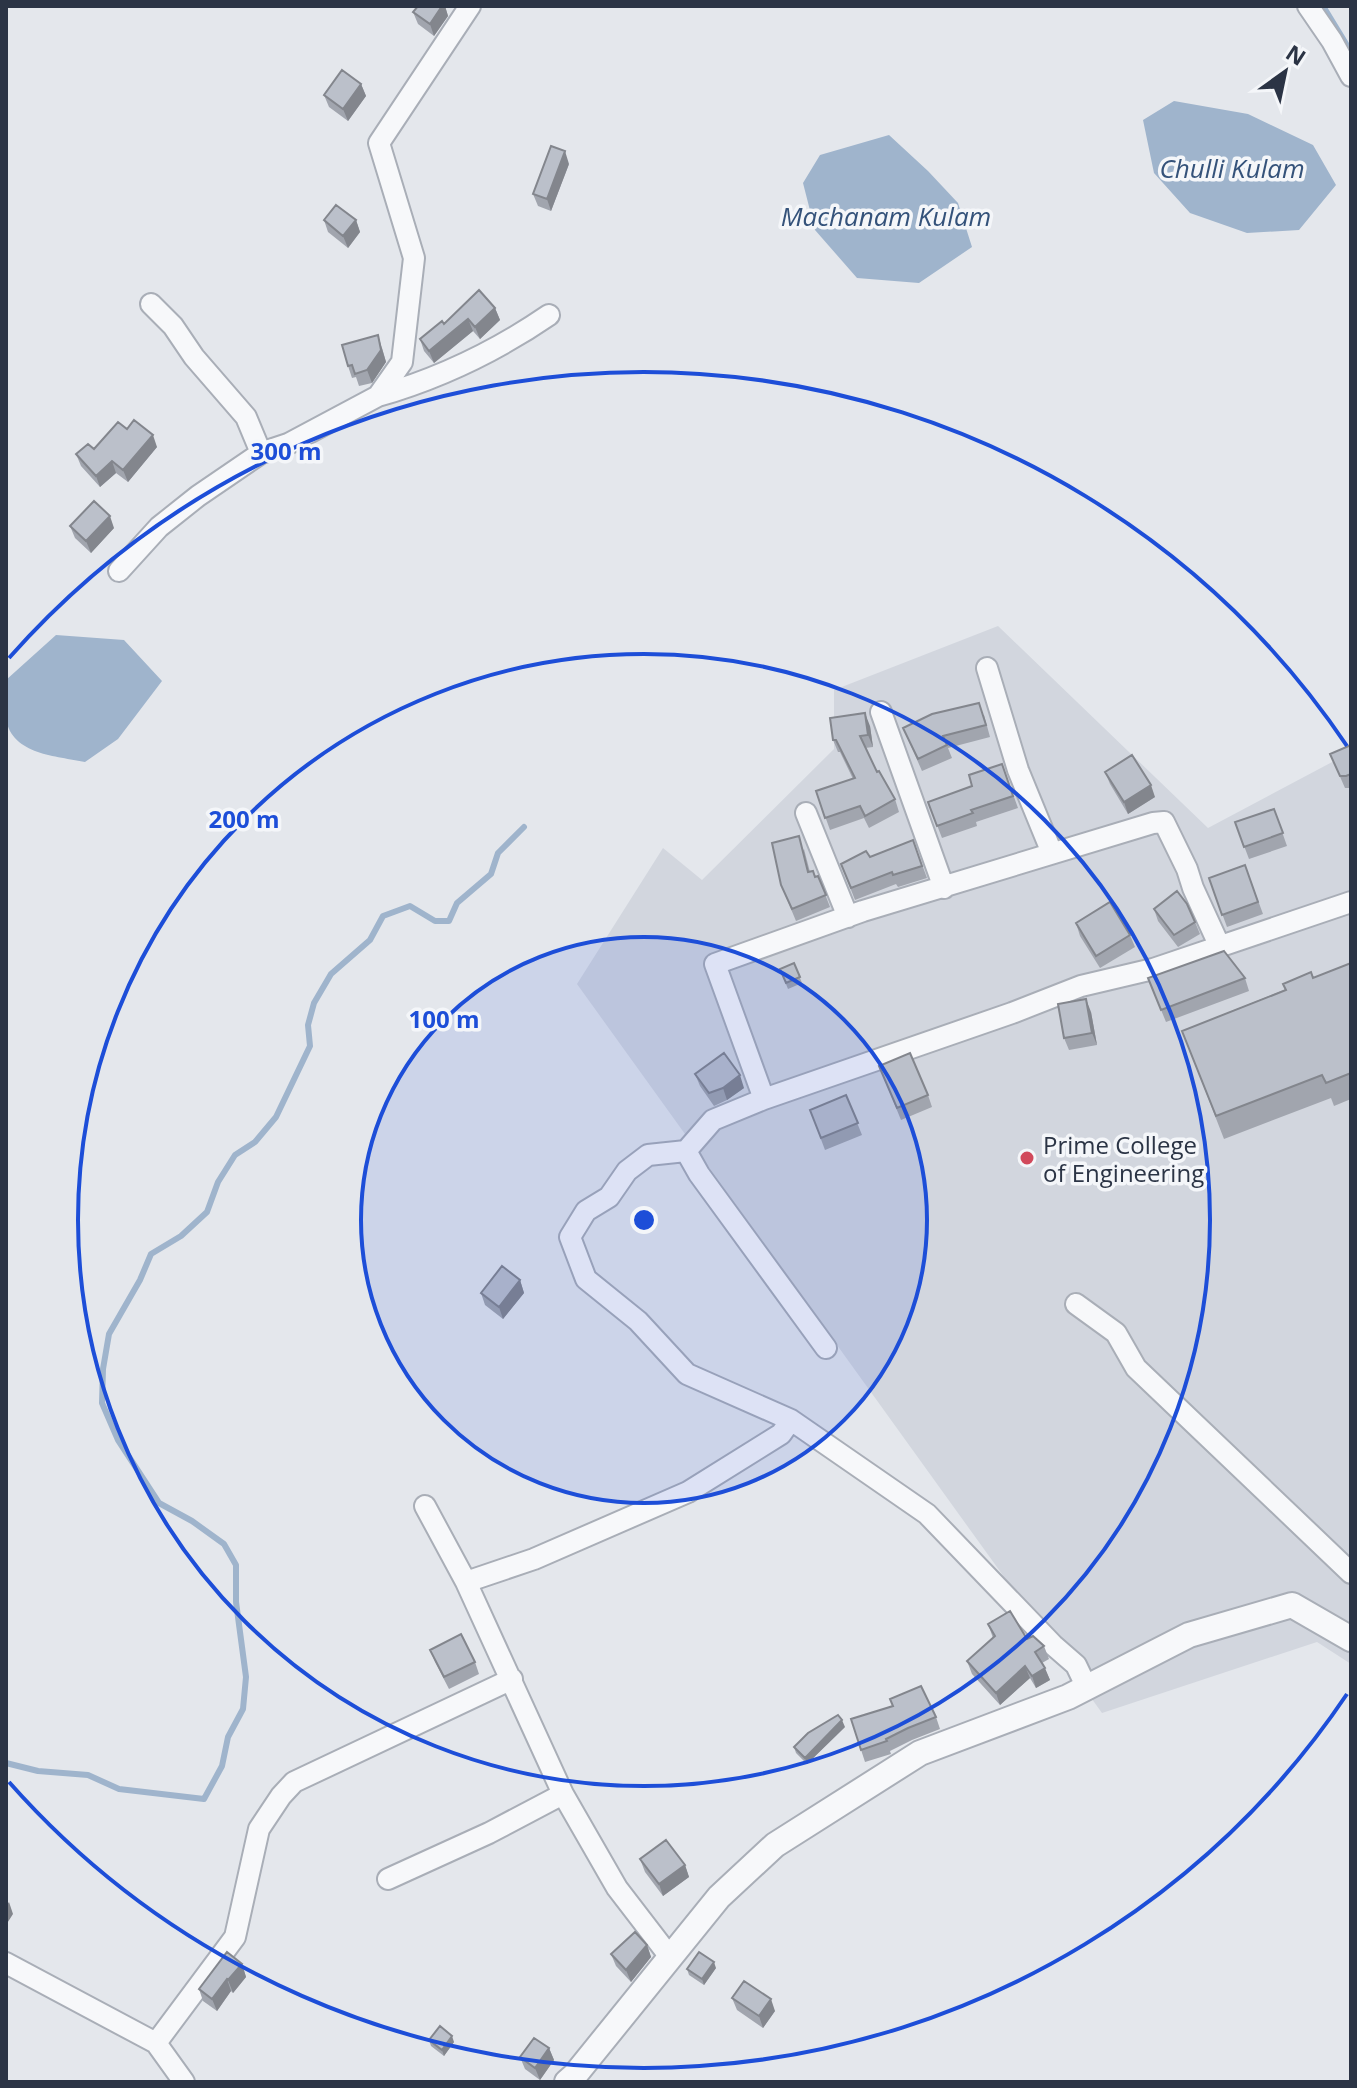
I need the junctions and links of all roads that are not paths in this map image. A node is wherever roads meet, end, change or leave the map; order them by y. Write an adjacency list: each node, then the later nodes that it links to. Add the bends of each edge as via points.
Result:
1 (470, 6): 6 (street, via 379,143 414,258)
2 (1308, 6): 3 (street)
3 (1351, 76)
4 (151, 304): 9 (street, via 246,417)
5 (549, 315): 7 (street, via 505,345)
6 (402, 362): 7 (street); 8 (street)
7 (416, 386): 8 (street)
8 (378, 396): 9 (street)
9 (261, 453): 10 (street, via 169,519)
10 (119, 571)
11 (987, 668): 14 (street, via 1018,770)
12 (881, 712): 15 (street)
13 (806, 813): 17 (street)
14 (1052, 853): 15 (street); 18 (street, via 1164,822)
15 (944, 888): 17 (street)
16 (1351, 902): 18 (street)
17 (848, 917): 19 (street, via 715,964)
18 (1220, 947): 19 (street, via 1081,986)
19 (764, 1099): 20 (street, via 713,1120)
20 (686, 1151): 22 (street); 23 (street, via 648,1155 627,1171 609,1197 586,1211 570,1237 586,1279 638,1321 687,1374)
21 (1076, 1304): 25 (street, via 1116,1333 1136,1368)
22 (826, 1348)
23 (791, 1420): 26 (street, via 781,1434 688,1492 534,1559); 29 (street, via 927,1514 1076,1665)
24 (425, 1506): 26 (street)
25 (1351, 1573)
26 (466, 1582): 28 (street)
27 (1351, 1639): 29 (street, via 1292,1605 1189,1635)
28 (512, 1679): 30 (street); 34 (street, via 294,1782 259,1829 235,1937)
29 (1087, 1688): 32 (street, via 920,1753 788,1836 719,1897)
30 (563, 1794): 31 (street); 32 (street, via 617,1888)
31 (388, 1879)
32 (670, 1957): 36 (street)
33 (6, 1963): 34 (street)
34 (156, 2043): 35 (street)
35 (184, 2082)
36 (567, 2082)

